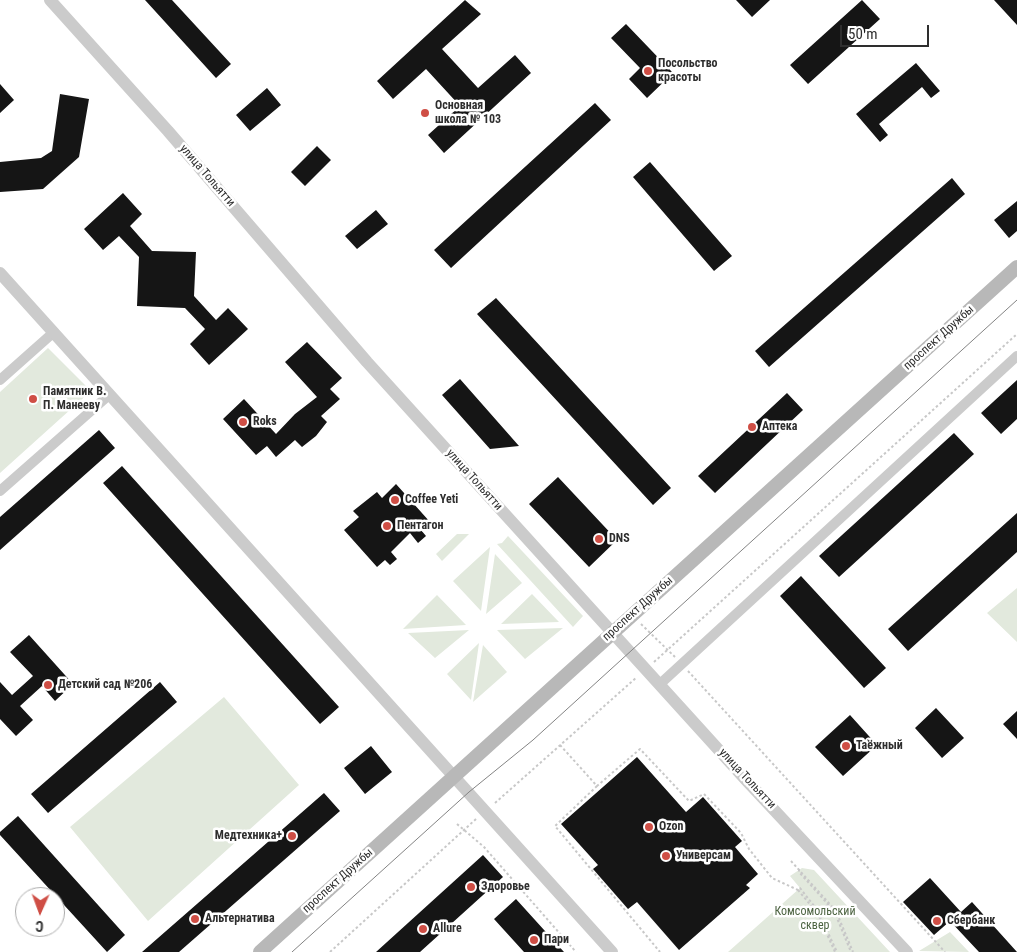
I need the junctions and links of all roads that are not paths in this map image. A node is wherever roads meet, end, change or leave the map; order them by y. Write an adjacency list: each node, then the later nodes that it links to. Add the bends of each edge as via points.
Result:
1 (50, 0): 9 (street, улица Тольятти, via 168,130 367,362)
2 (1017, 267): 9 (main road, проспект Дружбы)
3 (0, 273): 4 (street)
4 (54, 332): 6 (street); 7 (street)
5 (1017, 356): 10 (street)
6 (0, 380)
7 (109, 395): 8 (street); 11 (street)
8 (0, 491)
9 (614, 632): 10 (street, улица Тольятти); 11 (main road, проспект Дружбы)
10 (660, 684): 14 (street, улица Тольятти)
11 (454, 776): 12 (main road, проспект Дружбы); 13 (street)
12 (260, 952)
13 (612, 952)
14 (907, 952)

